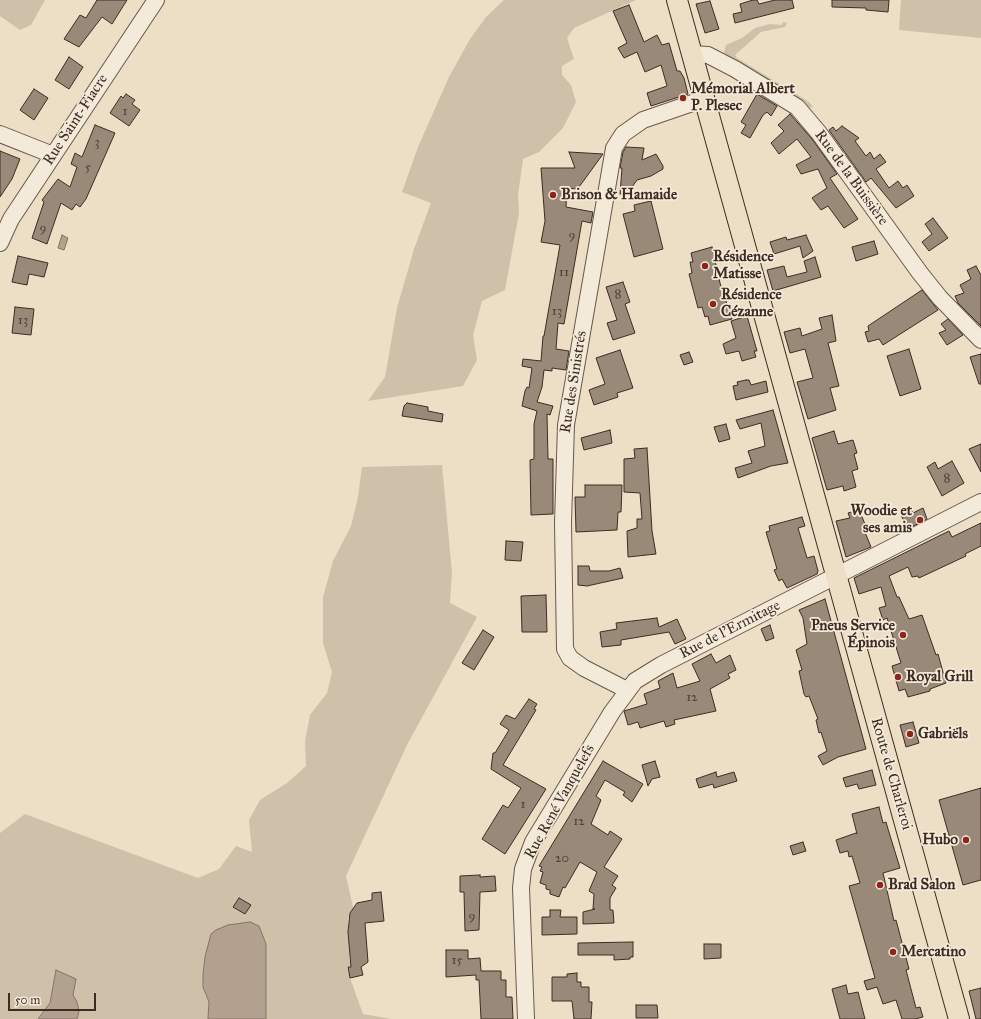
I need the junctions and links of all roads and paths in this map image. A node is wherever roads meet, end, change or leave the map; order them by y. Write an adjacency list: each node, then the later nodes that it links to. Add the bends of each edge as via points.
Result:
1 (156, 0): 6 (street, Rue Saint-Fiacre)
2 (677, 0): 3 (main road, Route de Charleroi)
3 (692, 54): 4 (main road, Route de Charleroi); 8 (street, Rue de la Buissière, via 708,55 735,68 797,107 819,133 920,274)
4 (704, 99): 10 (main road, Route de Charleroi); 11 (street, Rue des Sinistrés, via 643,120 623,134 614,148 566,425 563,523 565,649 570,658 584,668)
5 (0, 134): 6 (street)
6 (53, 155): 7 (street, Rue Saint-Fiacre, via 11,219)
7 (0, 243)
8 (981, 340)
9 (981, 502): 10 (street, Rue de l'Ermitage)
10 (837, 576): 11 (street, Rue de l'Ermitage, via 661,665 635,680); 13 (main road, Route de Charleroi)
11 (626, 690): 12 (street, Rue René Vanquelefs, via 533,842 523,869 521,888)
12 (526, 1019)
13 (959, 1019)

